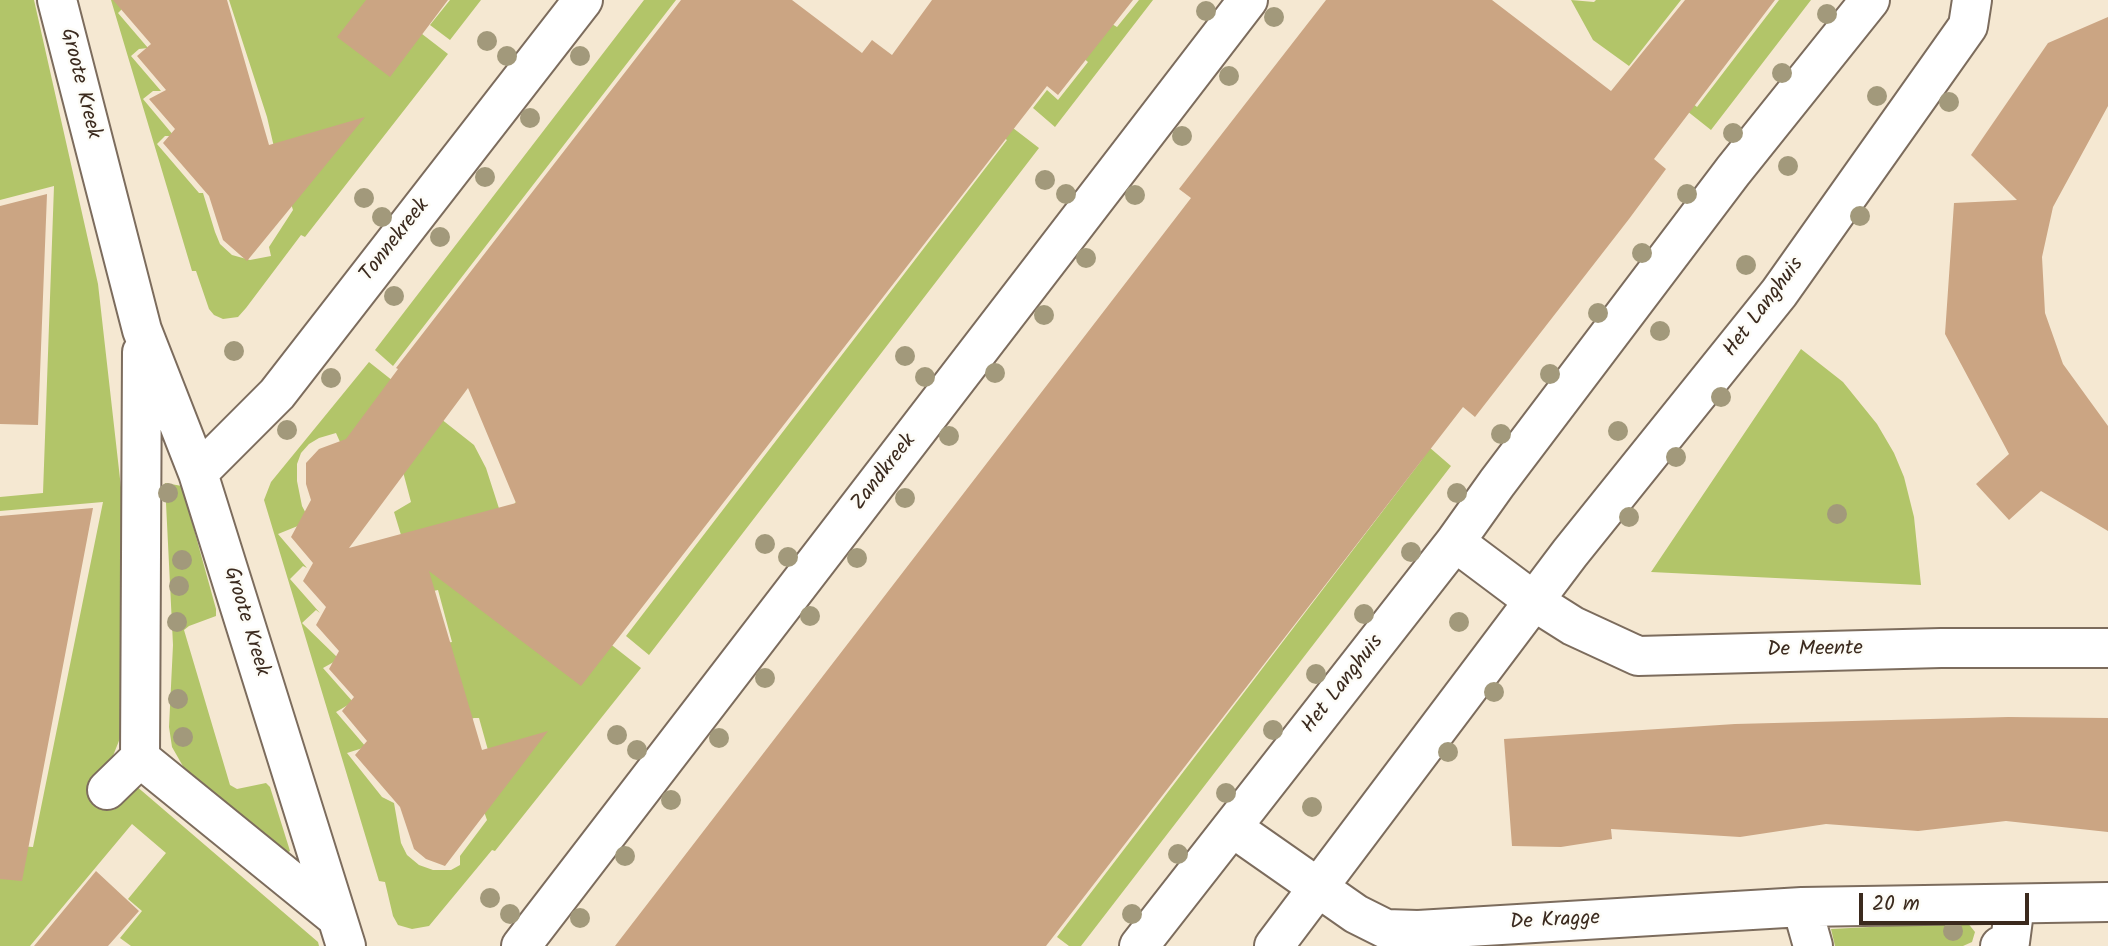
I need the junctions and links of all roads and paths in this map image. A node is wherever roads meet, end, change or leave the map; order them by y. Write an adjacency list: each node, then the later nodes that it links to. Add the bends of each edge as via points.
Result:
1 (57, 0): 6 (street, Groote Kreek)
2 (583, 0): 7 (street, Tonnekreek, via 278,394)
3 (1248, 0): 19 (street, Zandkreek)
4 (1870, 0): 8 (street, Het Langhuis, via 1732,171)
5 (1972, 0): 9 (street, Het Langhuis, via 1968,26 1779,293)
6 (142, 330): 7 (street, Groote Kreek); 11 (street, Groote Kreek)
7 (198, 473): 18 (street, Groote Kreek)
8 (1455, 542): 9 (street); 13 (street, Het Langhuis)
9 (1535, 602): 10 (street, De Meente, via 1573,626 1638,656); 14 (street, Het Langhuis)
10 (2108, 648)
11 (140, 758): 12 (street); 18 (street, Groote Kreek)
12 (107, 790)
13 (1233, 828): 14 (street); 20 (street, Het Langhuis)
14 (1318, 889): 17 (street, De Kragge, via 1370,922 1401,931); 21 (street, Het Langhuis)
15 (2108, 902): 16 (street, De Kragge)
16 (2015, 904): 17 (street, De Kragge); 23 (street, via 2010,942)
17 (1802, 907): 22 (street)
18 (341, 932)
19 (521, 946)
20 (1139, 946)
21 (1273, 946)
22 (1813, 946)
23 (2000, 946)

